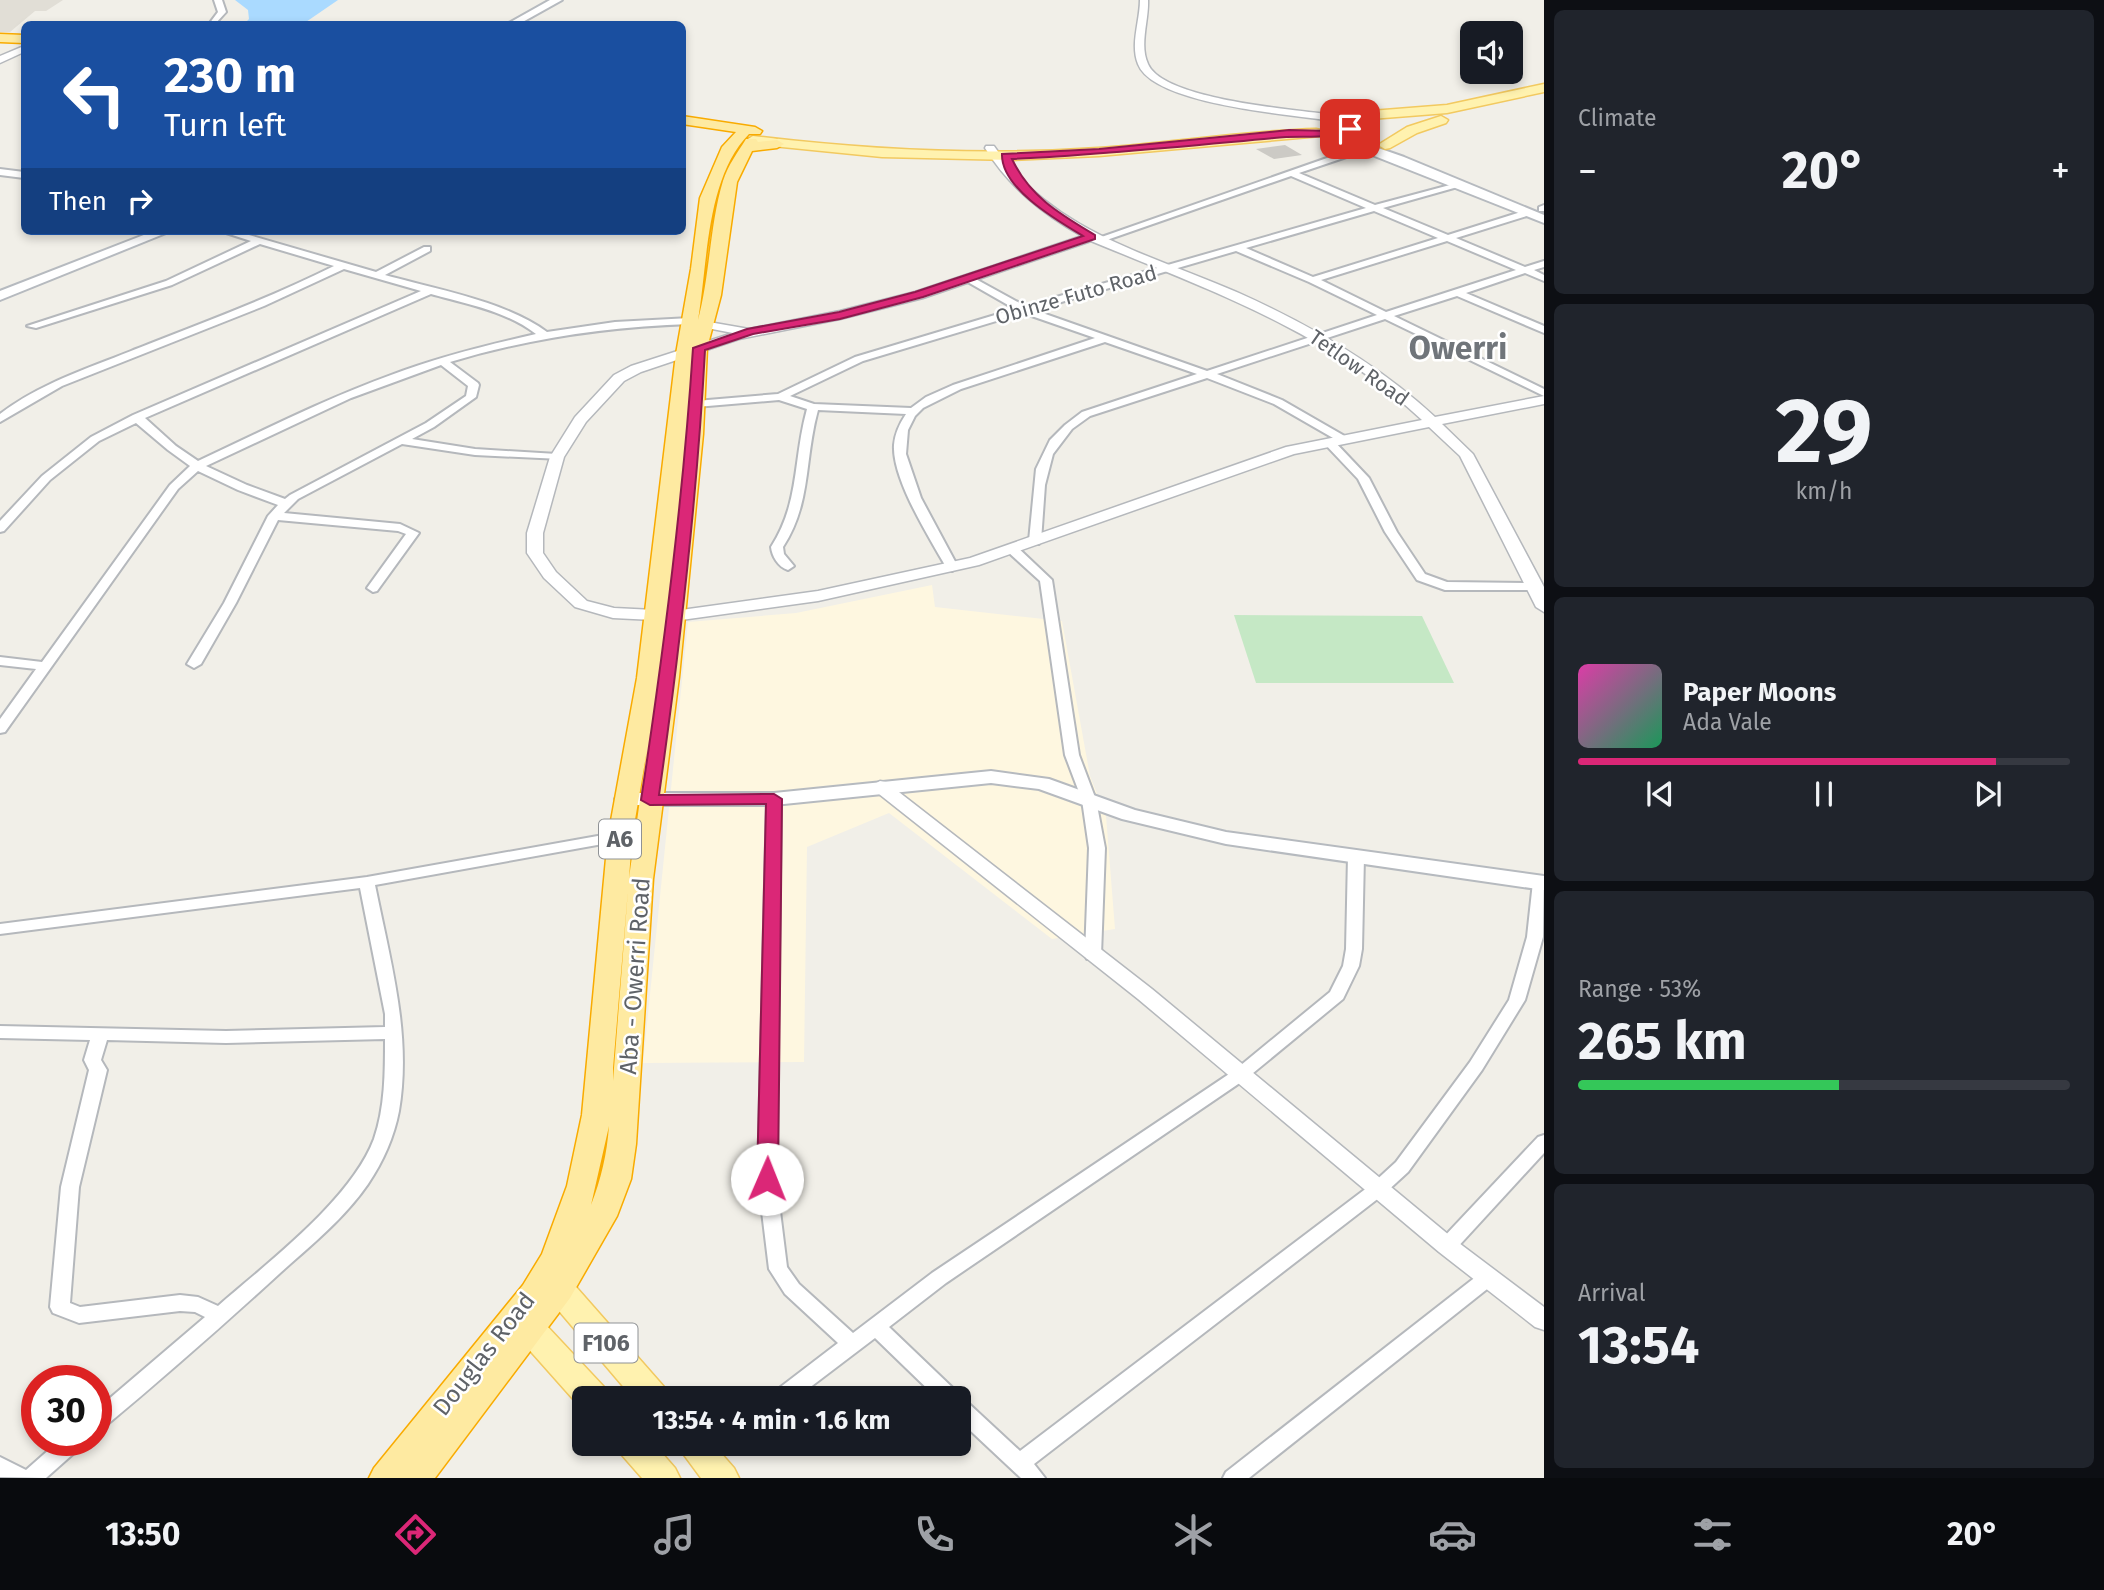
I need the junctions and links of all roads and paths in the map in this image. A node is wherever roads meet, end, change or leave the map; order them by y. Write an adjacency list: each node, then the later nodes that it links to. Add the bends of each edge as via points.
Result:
1 (218, 0): 5 (street, via 222,12)
2 (539, 0): 6 (main road)
3 (557, 0): 7 (main road)
4 (1144, 0): 16 (street, via 1139,51 1146,70 1183,92)
5 (214, 21)
6 (510, 21)
7 (511, 21)
8 (0, 36): 9 (highway)
9 (21, 37)
10 (21, 50): 12 (street)
11 (21, 57): 13 (street)
12 (0, 60)
13 (0, 66)
14 (1544, 88): 17 (main road, via 1447,109)
15 (1544, 99): 18 (main road)
16 (1262, 108): 17 (street); 20 (street)
17 (1329, 117): 20 (main road); 22 (main road, via 1347,123)
18 (1440, 120): 22 (main road); 25 (main road)
19 (686, 121): 24 (highway)
20 (1299, 122): 23 (main road, via 1305,130); 27 (main road)
21 (686, 130): 24 (highway)
22 (1349, 130): 23 (main road); 25 (main road)
23 (1322, 134): 26 (main road); 27 (main road, via 1111,151)
24 (741, 139): 27 (main road); 27 (main road, via 895,154); 57 (highway, Aba - Owerri Road / A6, via 713,295)
25 (1385, 145): 33 (main road)
26 (1367, 147): 29 (street); 31 (main road)
27 (998, 152): 39 (street, Tetlow Road, via 1017,180 1051,213)
28 (0, 172): 30 (street)
29 (1290, 173): 32 (street); 39 (street)
30 (21, 175)
31 (1458, 184): 32 (street, Obinze Futo Road); 34 (main road)
32 (1372, 208): 38 (street); 41 (street, Obinze Futo Road)
33 (1543, 212): 34 (main road)
34 (1527, 213): 38 (street)
35 (140, 235): 51 (main road)
36 (155, 235): 54 (main road)
37 (237, 235): 40 (street)
38 (1446, 237): 46 (street); 50 (street)
39 (1095, 239): 45 (street, Tetlow Road); 49 (street)
40 (259, 242): 44 (street); 58 (street, via 169,283)
41 (1237, 247): 45 (street, Obinze Futo Road); 50 (street)
42 (427, 249): 47 (street)
43 (1544, 264): 46 (street)
44 (343, 265): 47 (street); 74 (street, via 288,293 96,368)
45 (1169, 269): 55 (street, Obinze Futo Road); 62 (street, Tetlow Road)
46 (1524, 270): 48 (street); 53 (street)
47 (377, 275): 52 (street)
48 (1544, 278)
49 (970, 279): 55 (street); 60 (street, via 840,315)
50 (1312, 280): 56 (street)
51 (0, 290)
52 (432, 290): 61 (street, via 515,317); 73 (street)
53 (1459, 293): 56 (street); 59 (street)
54 (0, 296)
55 (1026, 310): 63 (street); 68 (street, Obinze Futo Road, via 859,359)
56 (1388, 317): 62 (street); 67 (street)
57 (697, 322): 60 (street); 61 (street, via 619,323); 64 (highway, Aba - Owerri Road / A6)
58 (32, 326)
59 (1544, 330)
60 (751, 331): 64 (street)
61 (544, 335): 65 (street)
62 (1320, 337): 66 (street); 75 (street, Tetlow Road)
63 (1106, 338): 66 (street); 72 (street, via 957,387)
64 (691, 351): 70 (highway, Aba - Owerri Road / A6); 78 (street, via 618,378 580,420); 89 (highway, A6)
65 (444, 362): 76 (street, via 474,385 471,397); 79 (street, via 321,407)
66 (1208, 373): 77 (street, via 1278,402); 83 (street, via 1086,414 1065,427 1041,464)
67 (1544, 393)
68 (780, 397): 70 (street, Obinze Futo Road); 71 (street)
69 (1544, 400): 75 (street)
70 (696, 404): 89 (highway, Aba - Owerri Road / A6)
71 (813, 407): 72 (street); 85 (street, via 799,497 790,527 777,547)
72 (913, 411): 86 (street, via 900,434 899,453)
73 (137, 417): 79 (street); 82 (street, via 94,439 46,478)
74 (0, 419)
75 (1431, 421): 77 (street); 88 (street, Tetlow Road, via 1466,454)
76 (402, 441): 78 (street); 80 (street)
77 (1337, 441): 83 (street, via 1291,450); 88 (street, via 1421,577 1445,586)
78 (557, 457): 89 (street, via 535,533 535,553 550,575 581,604 612,613)
79 (196, 467): 80 (street); 92 (street, via 174,487)
80 (286, 504): 81 (street)
81 (274, 516): 87 (street, via 413,533); 91 (street)
82 (0, 528)
83 (1035, 541): 84 (street)
84 (1012, 549): 86 (street); 97 (street, via 1046,580 1072,755)
85 (788, 566)
86 (952, 567): 89 (street, via 818,596)
87 (373, 588)
88 (1541, 598)
89 (664, 616): 95 (highway, Aba - Owerri Road / A6)
90 (0, 660): 92 (street)
91 (194, 664)
92 (46, 666): 93 (street)
93 (0, 729)
94 (880, 786): 96 (main road); 97 (main road, via 991,777 1042,783); 103 (street)
95 (637, 799): 96 (main road); 98 (highway, Douglas Road / A6); 107 (highway, Aba - Owerri Road / A6, via 641,879)
96 (774, 799): 119 (street, via 767,1179 779,1269 792,1289)
97 (1089, 800): 99 (main road, via 1226,838); 103 (street, via 1097,848)
98 (620, 837): 100 (street); 108 (highway, Douglas Road / A6)
99 (1356, 856): 101 (main road); 109 (street, via 1354,949 1346,979 1337,995)
100 (367, 882): 102 (street); 105 (street)
101 (1542, 882): 111 (street, via 1535,937 1517,1000 1476,1066 1402,1167)
102 (0, 929)
103 (1093, 955): 109 (street)
104 (0, 1032): 106 (street)
105 (393, 1033): 106 (street); 115 (street, via 391,1107 382,1141 365,1176 345,1202)
106 (100, 1035): 115 (street, via 92,1060 98,1070 70,1187 60,1307 79,1315 180,1303 198,1305)
107 (629, 1065): 108 (highway); 114 (highway, Aba - Owerri Road / A6, via 616,1179 602,1216)
108 (599, 1068): 114 (highway, Douglas Road / A6, via 599,1100 584,1178)
109 (1241, 1074): 111 (street); 118 (street)
110 (1544, 1142): 112 (street)
111 (1378, 1189): 112 (street); 128 (street)
112 (1447, 1246): 113 (street)
113 (1489, 1278): 116 (street); 136 (street)
114 (551, 1282): 117 (highway, Aba - Owerri Road / A6); 121 (main road, F106)
115 (221, 1316): 124 (street)
116 (1544, 1320)
117 (524, 1322): 120 (main road, F106); 133 (highway, Douglas Road / A6, via 487,1352); 134 (highway, Aba - Owerri Road / A6)
118 (875, 1326): 119 (street); 123 (street)
119 (852, 1344): 122 (street)
120 (582, 1386)
121 (642, 1386)
122 (796, 1386)
123 (938, 1386)
124 (112, 1408)
125 (971, 1419): 128 (street)
126 (56, 1456): 132 (street)
127 (642, 1456): 130 (main road)
128 (1018, 1464): 135 (street)
129 (0, 1466): 131 (street)
130 (659, 1477)
131 (20, 1478)
132 (31, 1478)
133 (386, 1478)
134 (415, 1478)
135 (1035, 1478)
136 (1233, 1478)

